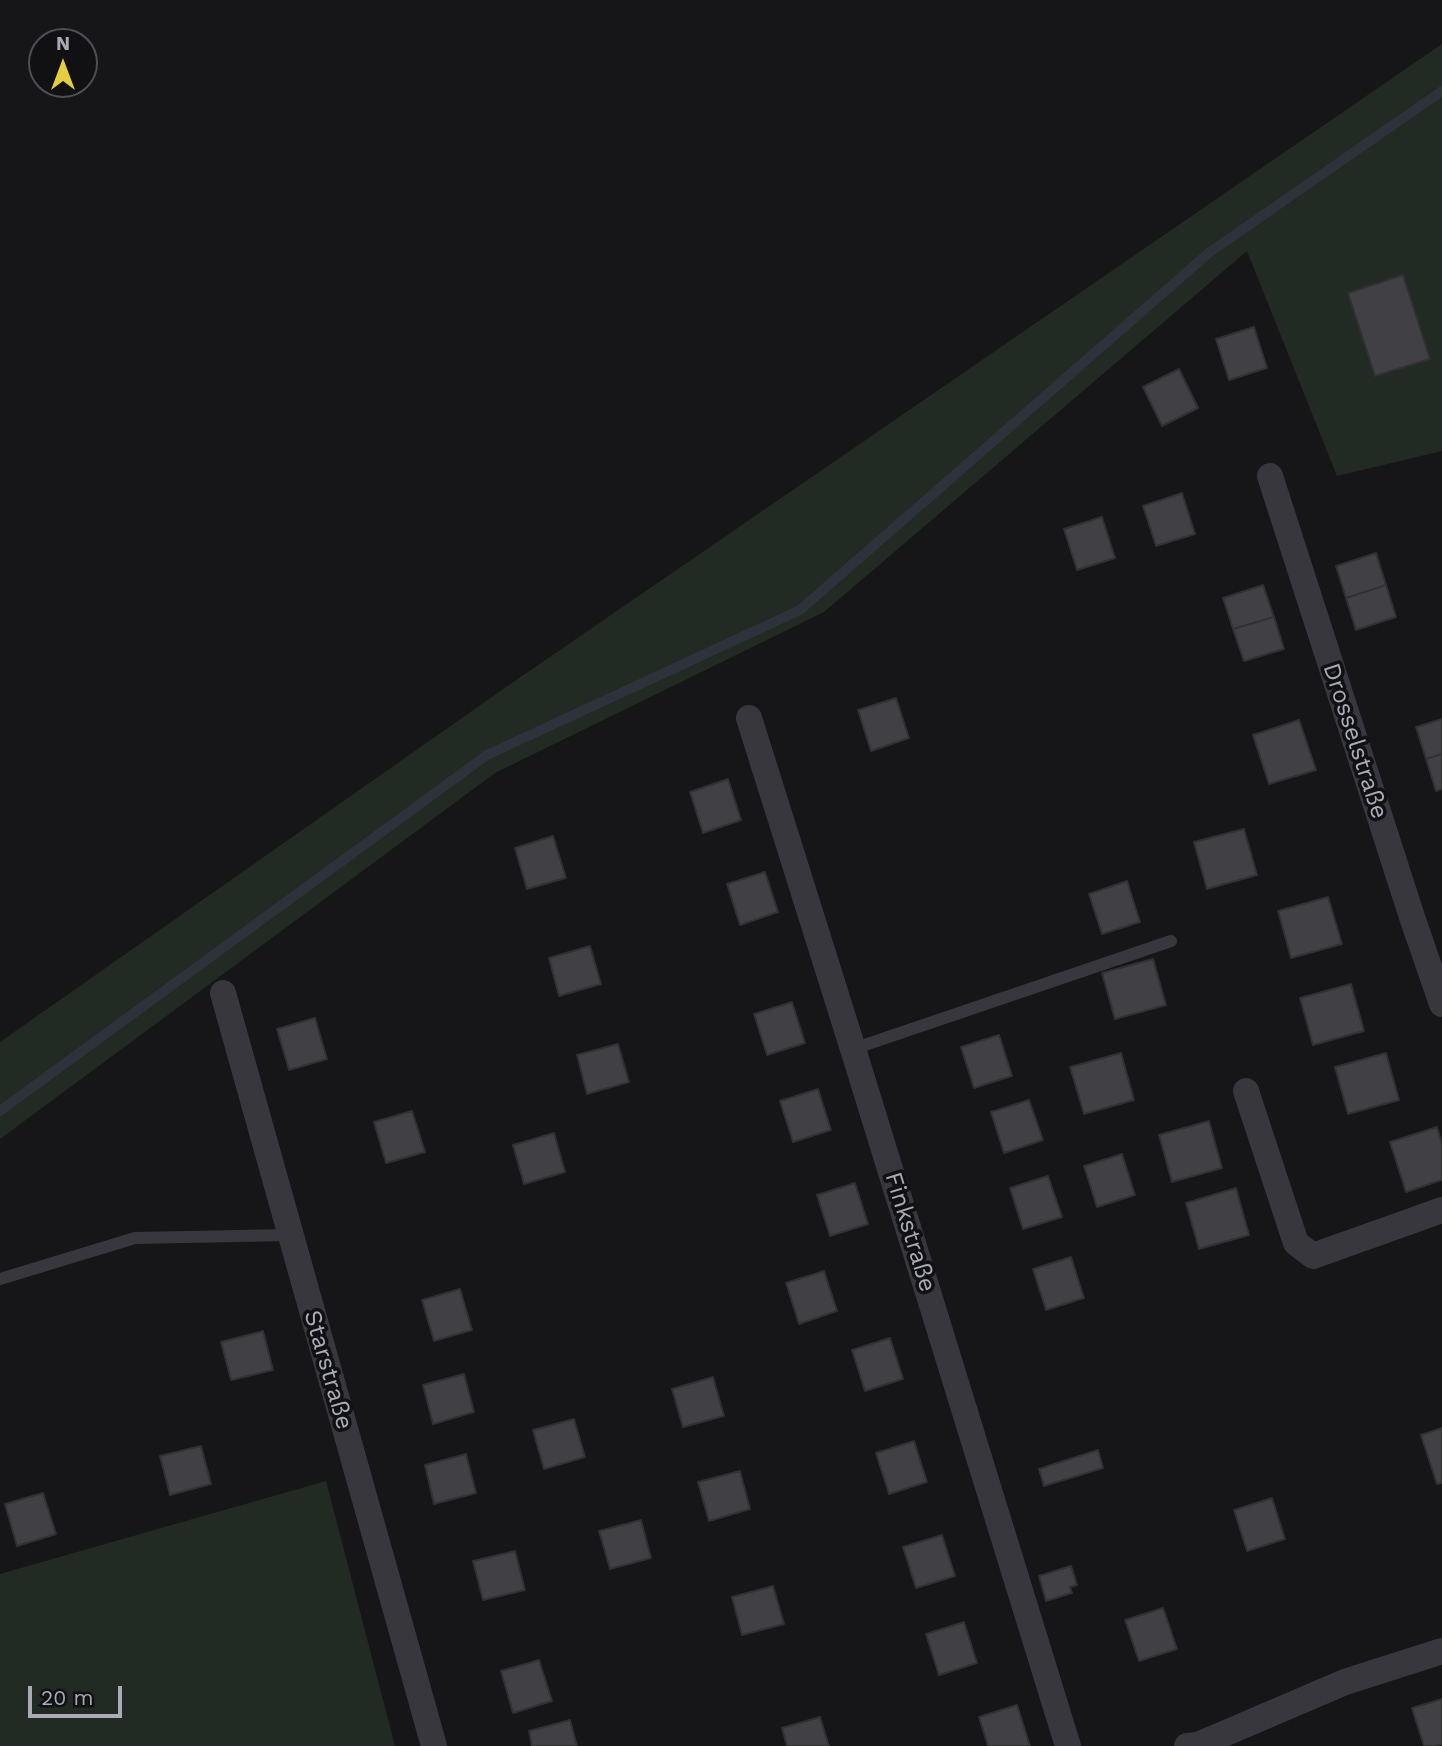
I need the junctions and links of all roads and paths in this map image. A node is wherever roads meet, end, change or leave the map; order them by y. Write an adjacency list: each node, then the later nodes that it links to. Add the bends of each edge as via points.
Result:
1 (1270, 477): 5 (street, Drosselstraße)
2 (749, 718): 6 (street, Finkstraße)
3 (1171, 941): 6 (lane)
4 (223, 993): 9 (street, Starstraße)
5 (1442, 1004)
6 (853, 1049): 13 (street, Finkstraße)
7 (1247, 1091): 8 (street, via 1296,1243 1313,1256)
8 (1442, 1210)
9 (290, 1235): 10 (lane, via 135,1238); 12 (street, Starstraße)
10 (0, 1279)
11 (1442, 1651): 14 (street, via 1345,1682)
12 (434, 1746)
13 (1068, 1746)
14 (1187, 1746)

